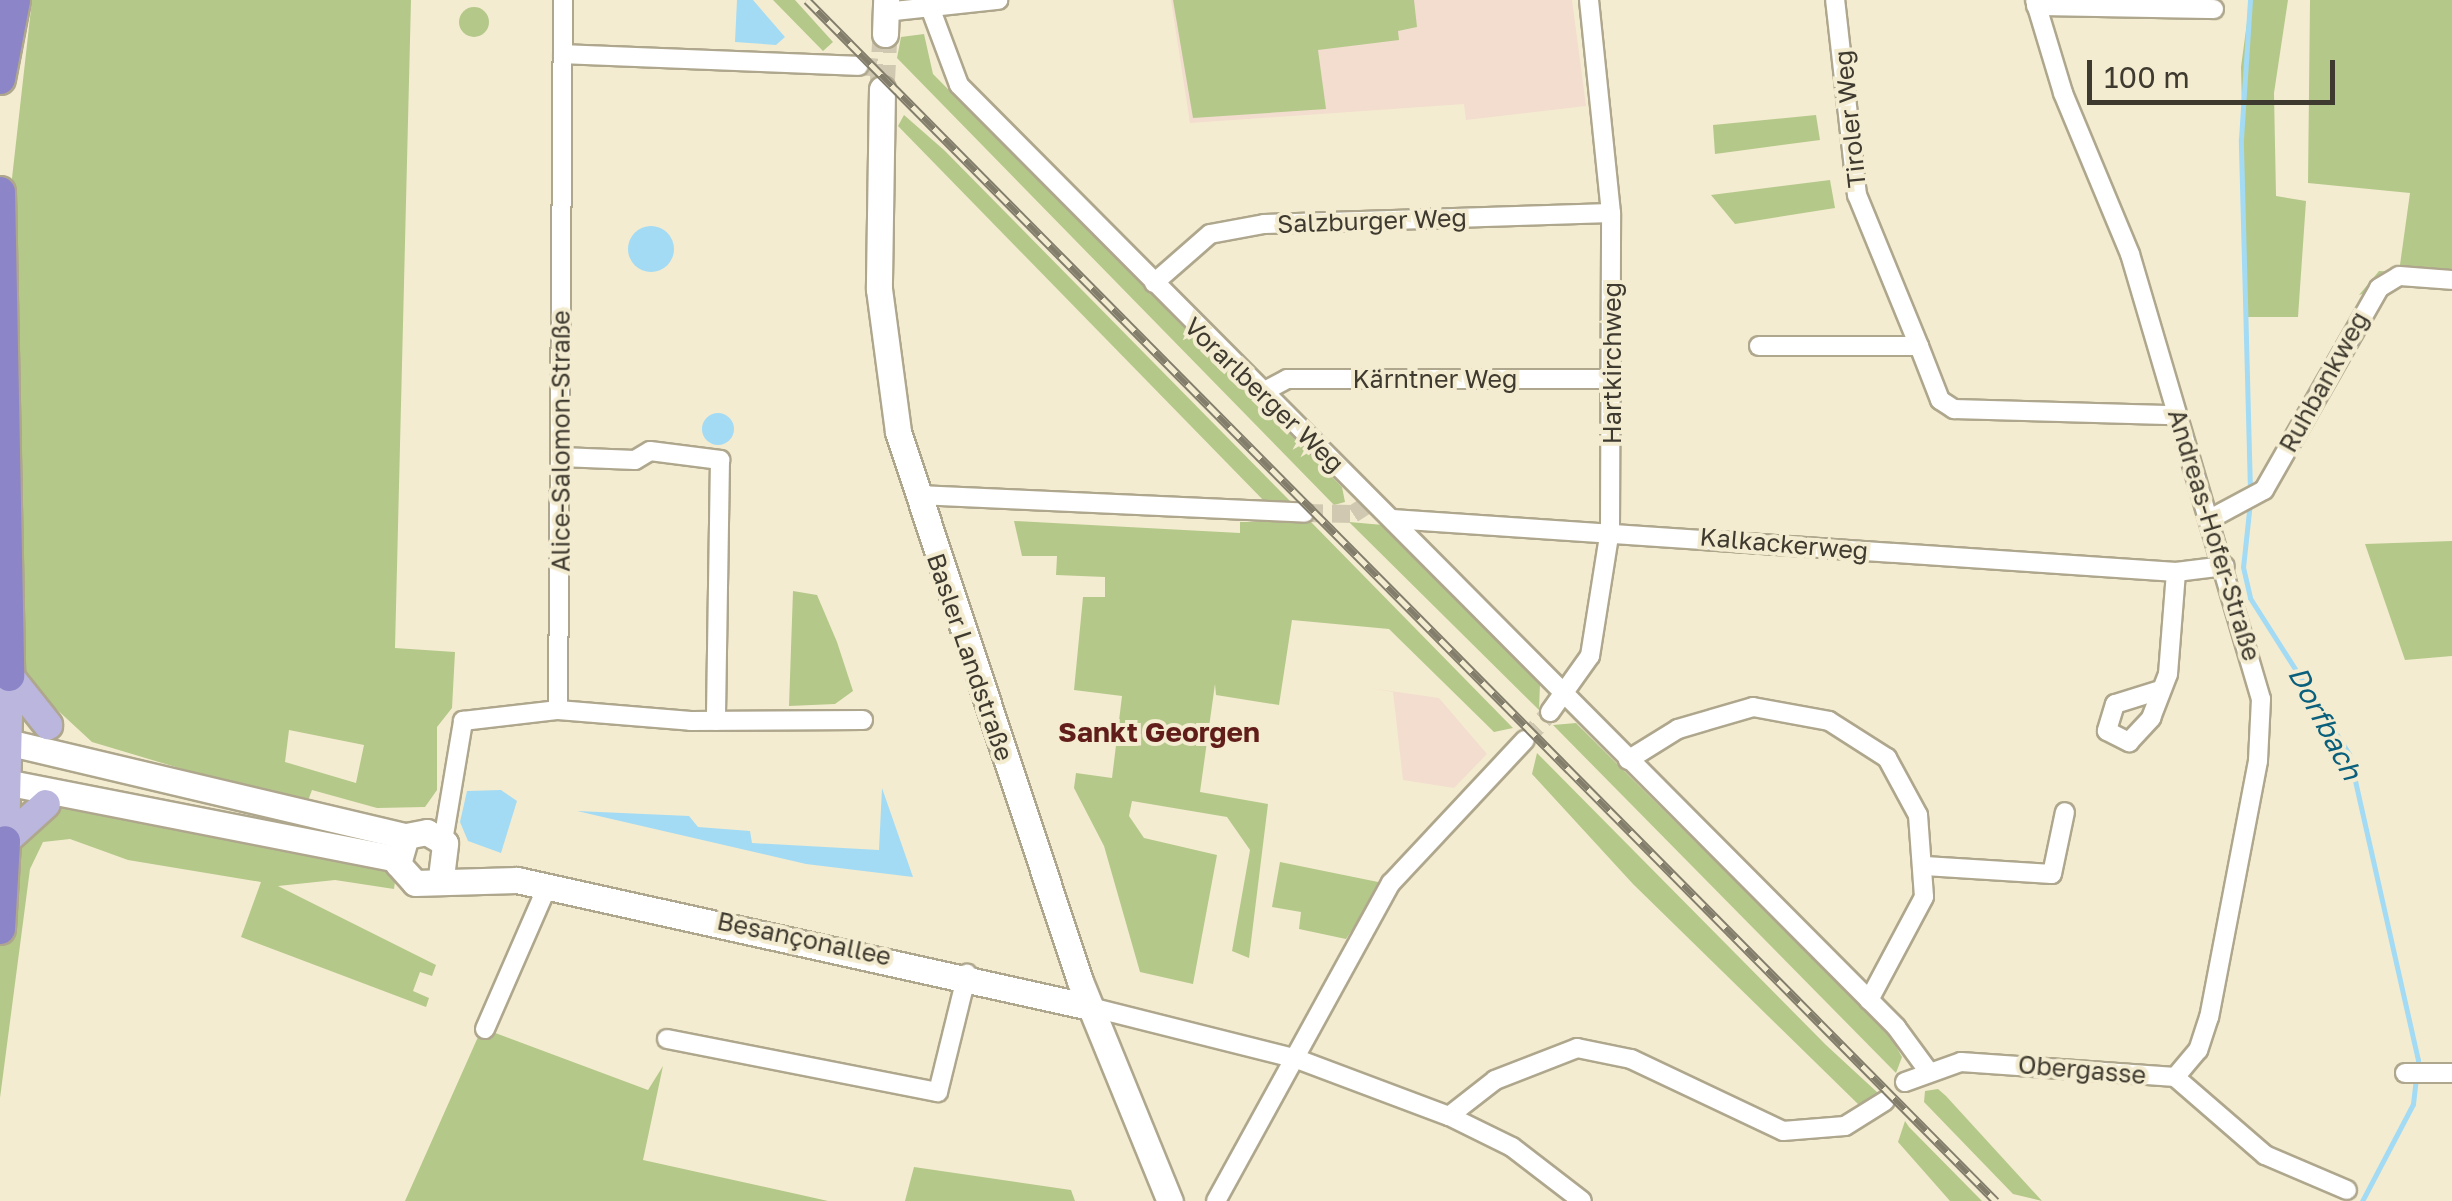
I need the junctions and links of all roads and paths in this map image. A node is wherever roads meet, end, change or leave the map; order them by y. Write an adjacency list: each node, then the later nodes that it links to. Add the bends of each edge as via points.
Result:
1 (15, 0): 12 (highway)
2 (563, 0): 10 (street, Alice-Salomon-Straße)
3 (998, 0): 8 (street)
4 (1589, 0): 15 (street, Hartkirchweg)
5 (1835, 0): 19 (street, Tiroler Weg, via 1857,195)
6 (2036, 3): 7 (street); 22 (street, Andreas-Hofer-Straße, via 2130,254)
7 (2214, 9)
8 (930, 10): 9 (street); 17 (street, Vorarlberger Weg, via 959,85)
9 (885, 15)
10 (562, 54): 11 (street); 23 (street, Alice-Salomon-Straße)
11 (859, 66)
12 (0, 79)
13 (882, 89): 24 (street, Basler Landstraße, via 879,289)
14 (0, 192): 31 (highway)
15 (1611, 213): 17 (street, Salzburger Weg, via 1264,224 1210,234); 20 (street, Hartkirchweg)
16 (2452, 280): 26 (street, Ruhbankweg, via 2399,276 2379,288 2259,493)
17 (1154, 283): 21 (street, Vorarlberger Weg)
18 (1760, 346): 19 (street)
19 (1919, 346): 22 (street, Tiroler Weg, via 1940,400 1954,410)
20 (1613, 379): 21 (street, Kärntner Weg, via 1287,379); 28 (street, Hartkirchweg)
21 (1261, 394): 27 (street, Vorarlberger Weg)
22 (2176, 415): 26 (street, Andreas-Hofer-Straße)
23 (561, 457): 34 (street, Alice-Salomon-Straße); 37 (street, via 665,451 720,460)
24 (916, 495): 25 (street); 55 (street, Basler Landstraße)
25 (1305, 514)
26 (2210, 519): 29 (street, Andreas-Hofer-Straße)
27 (1392, 520): 28 (street, Kalkackerweg); 33 (street, Vorarlberger Weg)
28 (1610, 530): 30 (street, Kalkackerweg); 33 (street, Hartkirchweg, via 1596,635)
29 (2225, 566): 30 (street, Kalkackerweg); 62 (street, Andreas-Hofer-Straße, via 2255,665 2262,730 2209,1017 2198,1050)
30 (2176, 572): 32 (street)
31 (9, 676): 38 (main road); 40 (main road)
32 (2160, 690)
33 (1565, 695): 35 (street, Hartkirchweg); 42 (street, Vorarlberger Weg)
34 (558, 710): 37 (street); 47 (street, via 463,721 450,792)
35 (1550, 712)
36 (862, 720): 37 (street)
37 (716, 721)
38 (48, 725): 41 (street)
39 (1525, 740): 58 (street, via 1391,883)
40 (4, 741): 41 (street, Besançonallee); 43 (main road)
41 (73, 756): 47 (street, Besançonallee)
42 (1628, 760): 48 (street, via 1727,711 1773,708 1829,720 1873,746 1902,779); 54 (street, Vorarlberger Weg)
43 (2, 781): 44 (street, Besançonallee); 46 (main road)
44 (58, 799): 46 (main road); 47 (street, Besançonallee)
45 (2065, 812): 48 (street, via 2052,874)
46 (5, 841): 52 (highway)
47 (424, 844): 49 (street); 49 (street, Besançonallee, via 415,883); 50 (street, Besançonallee)
48 (1925, 866): 54 (street, via 1918,918)
49 (441, 877): 50 (street, Besançonallee)
50 (517, 880): 51 (street, Besançonallee)
51 (547, 887): 53 (street, Besançonallee); 56 (street)
52 (0, 928)
53 (967, 974): 55 (street, Besançonallee); 57 (street, via 938,1092)
54 (1869, 1000): 59 (street, Vorarlberger Weg)
55 (1090, 1007): 58 (street); 67 (street, Basler Landstraße)
56 (485, 1029)
57 (667, 1039)
58 (1297, 1059): 65 (street); 68 (street)
59 (1926, 1068): 62 (street, Obergasse, via 1984,1062); 63 (street, Obergasse)
60 (2414, 1072): 61 (street)
61 (2452, 1073)
62 (2174, 1077): 66 (street, Obergasse, via 2265,1155)
63 (1905, 1082)
64 (1885, 1100): 65 (street, via 1845,1126 1784,1131 1631,1059 1577,1048 1511,1071)
65 (1449, 1116): 69 (street, via 1512,1147)
66 (2347, 1190)
67 (1170, 1201)
68 (1216, 1201)
69 (1582, 1201)

